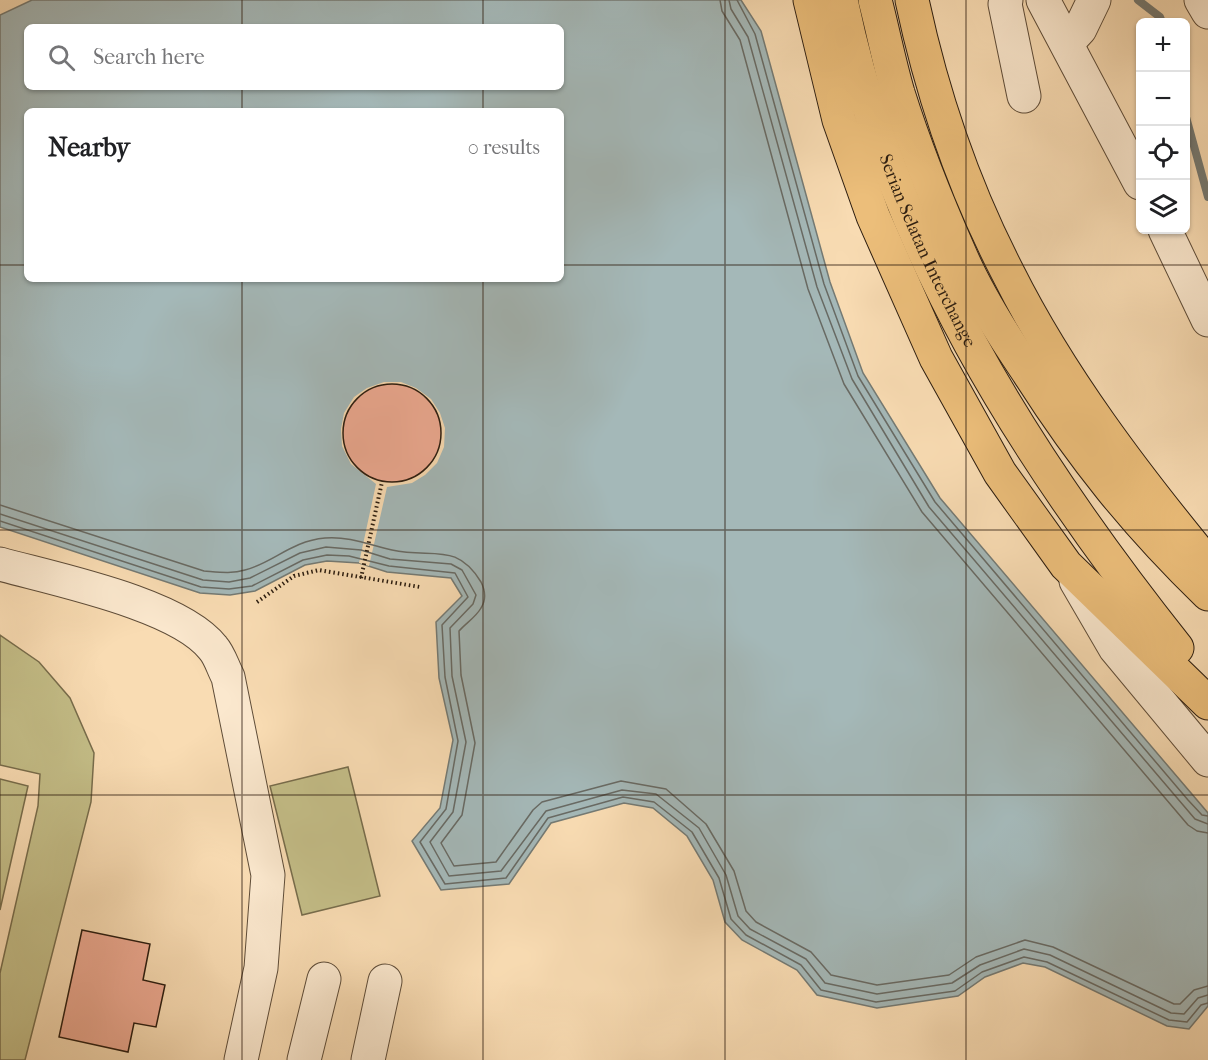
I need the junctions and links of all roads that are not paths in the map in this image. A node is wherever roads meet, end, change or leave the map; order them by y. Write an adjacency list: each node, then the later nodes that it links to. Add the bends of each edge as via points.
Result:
1 (810, 0): 19 (highway, via 839,120 861,184 936,358 1000,473)
2 (841, 0): 21 (highway, Serian Selatan Interchange, via 867,104 931,270 1030,446 1130,588)
3 (875, 0): 20 (highway, Serian Selatan Interchange, via 898,93 961,256 998,327 1086,458 1156,543)
4 (912, 0): 15 (highway, via 947,128 983,219 1035,324)
5 (1006, 0): 11 (street)
6 (1043, 0): 10 (street)
7 (1201, 0): 9 (street)
8 (1094, 1): 10 (street, via 1080,29)
9 (1208, 12)
10 (1066, 43): 12 (street)
11 (1024, 96)
12 (1138, 180)
13 (1167, 234): 14 (street)
14 (1208, 320)
15 (1100, 422): 16 (street); 18 (highway)
16 (1208, 538)
17 (0, 564): 26 (street, via 121,597 186,624 213,648 228,677 268,875 261,968)
18 (1208, 564)
19 (1066, 565): 22 (highway); 23 (street, via 1115,648)
20 (1208, 594)
21 (1208, 687)
22 (1208, 702)
23 (1208, 760)
24 (324, 980): 27 (street)
25 (386, 981): 28 (street)
26 (241, 1060)
27 (304, 1060)
28 (368, 1060)

